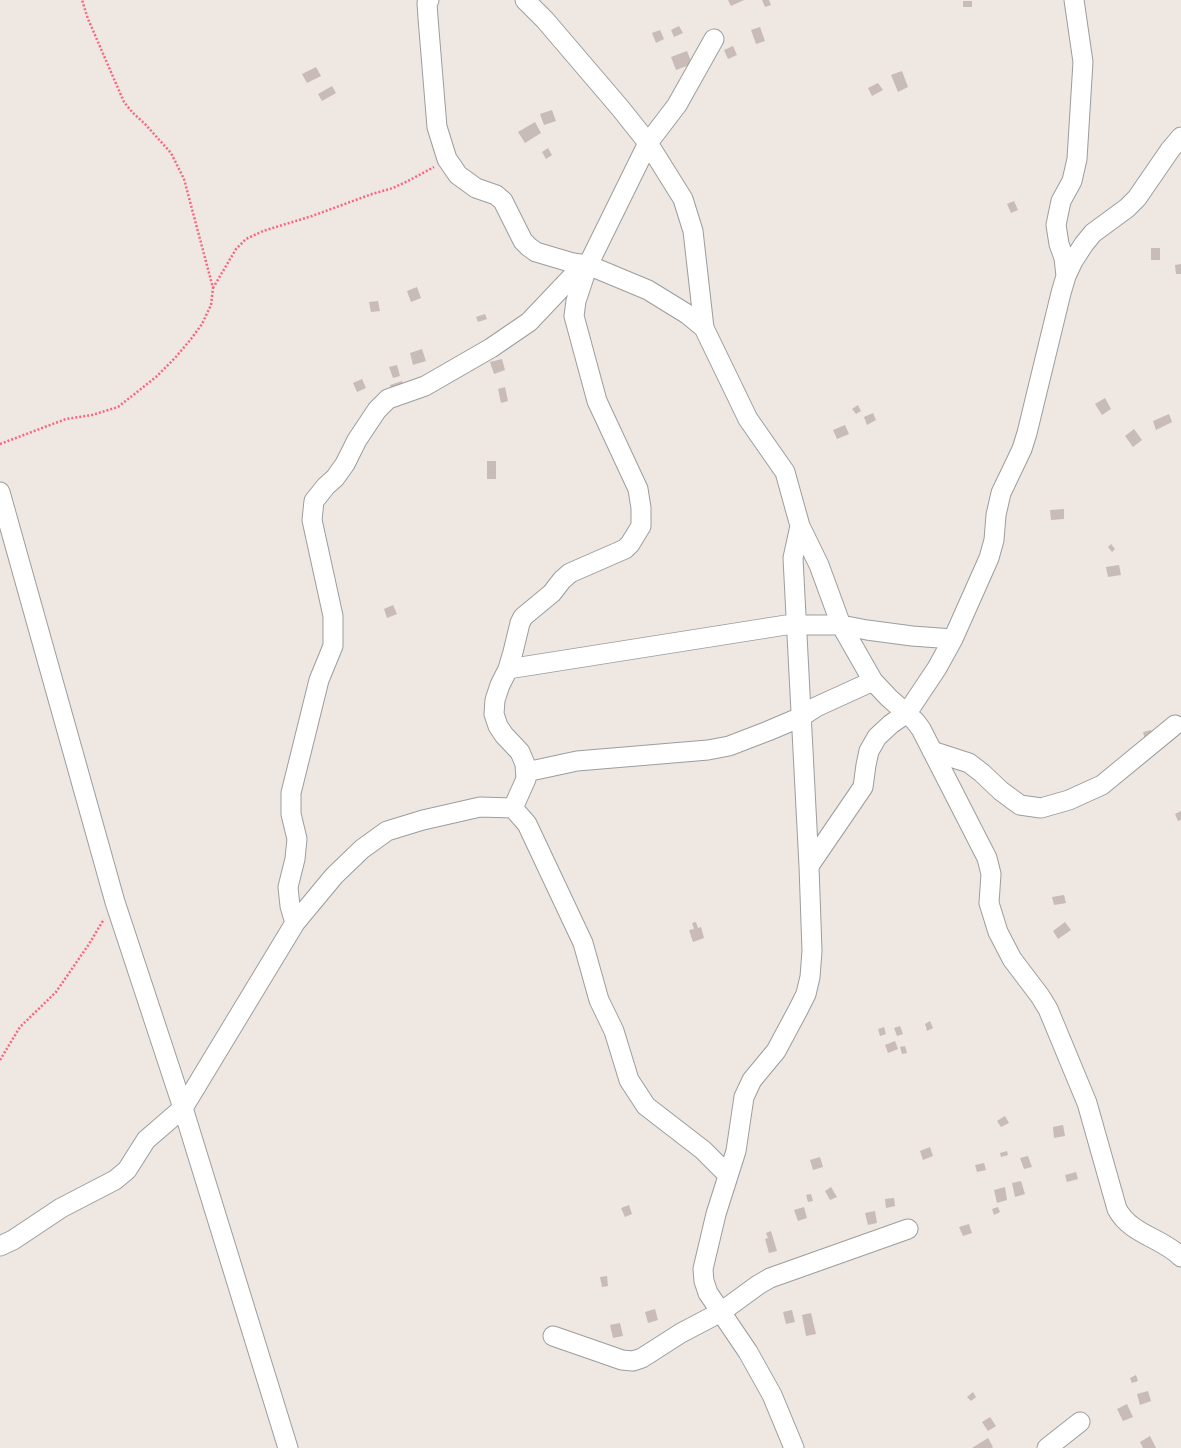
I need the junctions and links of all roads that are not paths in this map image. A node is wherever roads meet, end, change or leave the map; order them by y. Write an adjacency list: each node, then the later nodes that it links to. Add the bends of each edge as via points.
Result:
1 (429, 0): 7 (street, via 427,3 437,127 447,159 458,175 476,188 496,195 503,201 523,241 529,247 536,252)
2 (525, 0): 6 (street, via 545,20)
3 (1074, 0): 8 (street, via 1083,62 1077,159 1072,181 1061,201 1056,225)
4 (714, 39): 6 (street, via 677,105)
5 (1181, 137): 8 (street, via 1137,198 1093,233 1073,261)
6 (648, 143): 7 (street); 9 (street, via 683,199 693,231)
7 (586, 265): 9 (street, via 648,290 687,314); 15 (street, via 574,316 597,401 638,489 642,508 641,526 625,549 570,574 523,617); 24 (street, via 529,322 491,348 425,386 388,399 377,410 357,440 336,478 314,501 312,520 334,616 333,646 319,680 291,793 291,814 297,839 288,887)
8 (1066, 276): 14 (street, via 1027,433 1001,493 989,558)
9 (704, 328): 11 (street, via 748,419 785,472)
10 (0, 492): 25 (street, via 115,902)
11 (800, 526): 12 (street, via 793,558); 13 (street, via 819,565)
12 (796, 625): 13 (street); 15 (street, via 723,634); 18 (street)
13 (841, 625): 14 (street, via 912,636); 16 (street)
14 (953, 639): 17 (street)
15 (508, 669): 21 (street, via 495,700 494,714 504,735 520,752)
16 (872, 681): 17 (street); 18 (street, via 816,707)
17 (907, 713): 20 (street, via 922,729); 23 (street, via 877,737 869,751 863,787)
18 (801, 717): 21 (street, via 728,746 708,750 577,761); 23 (street)
19 (1175, 725): 20 (street, via 1102,785 1069,800 1041,808 1020,805 969,764)
20 (932, 751): 29 (street, via 987,858 991,874 989,903 998,932 1012,959 1048,1009 1088,1103 1117,1209 1122,1219 1133,1228 1174,1250)
21 (526, 772): 22 (street, via 526,779)
22 (513, 808): 24 (street, via 480,807 387,831 362,849 334,876); 26 (street, via 527,824 582,943 599,1000 614,1031 629,1080 646,1106 703,1150)
23 (809, 866): 26 (street, via 812,951 806,994 776,1051 748,1088 736,1151)
24 (295, 923): 25 (street)
25 (183, 1108): 28 (street, via 146,1140 127,1170 115,1180 61,1208); 33 (street)
26 (728, 1175): 30 (street, via 703,1269 708,1293)
27 (908, 1229): 30 (street, via 770,1278)
28 (0, 1246)
29 (1181, 1257)
30 (721, 1312): 31 (street, via 633,1361 622,1360); 34 (street, via 748,1352 772,1395)
31 (553, 1336)
32 (1080, 1422): 35 (street)
33 (288, 1448)
34 (794, 1448)
35 (1047, 1448)

